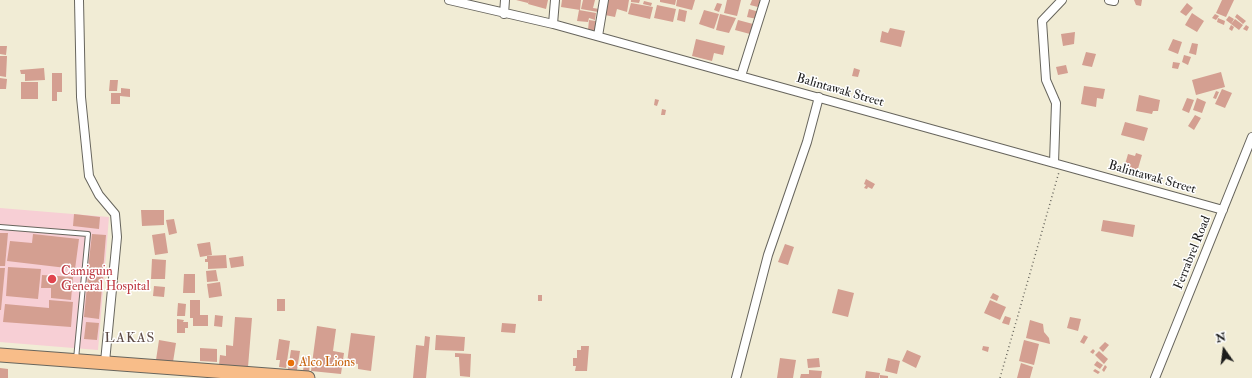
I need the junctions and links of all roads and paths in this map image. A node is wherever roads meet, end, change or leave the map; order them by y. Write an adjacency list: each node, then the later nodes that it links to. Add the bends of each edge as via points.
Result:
1 (79, 0): 19 (street, via 82,97 89,176 99,195 115,214 117,237)
2 (451, 0): 8 (street, Balintawak Street)
3 (505, 0): 8 (street)
4 (555, 0): 9 (street)
5 (604, 0): 10 (street)
6 (765, 0): 11 (street)
7 (1062, 0): 14 (street, via 1042,21 1046,80 1056,103)
8 (504, 14): 9 (street, Balintawak Street)
9 (553, 24): 10 (street, Balintawak Street)
10 (598, 36): 11 (street, Balintawak Street)
11 (741, 76): 12 (street, Balintawak Street)
12 (819, 98): 14 (street, Balintawak Street); 21 (street, via 807,142 768,255)
13 (1252, 137): 15 (street, Ferrabrel Road)
14 (1058, 164): 15 (street, Balintawak Street); 22 (path)
15 (1223, 210): 23 (street, Ferrabrel Road)
16 (0, 227): 18 (lane, via 88,234)
17 (0, 355): 18 (main road)
18 (76, 360): 19 (main road)
19 (105, 362): 20 (main road)
20 (308, 378)
21 (736, 378)
22 (1000, 378)
23 (1155, 378)

